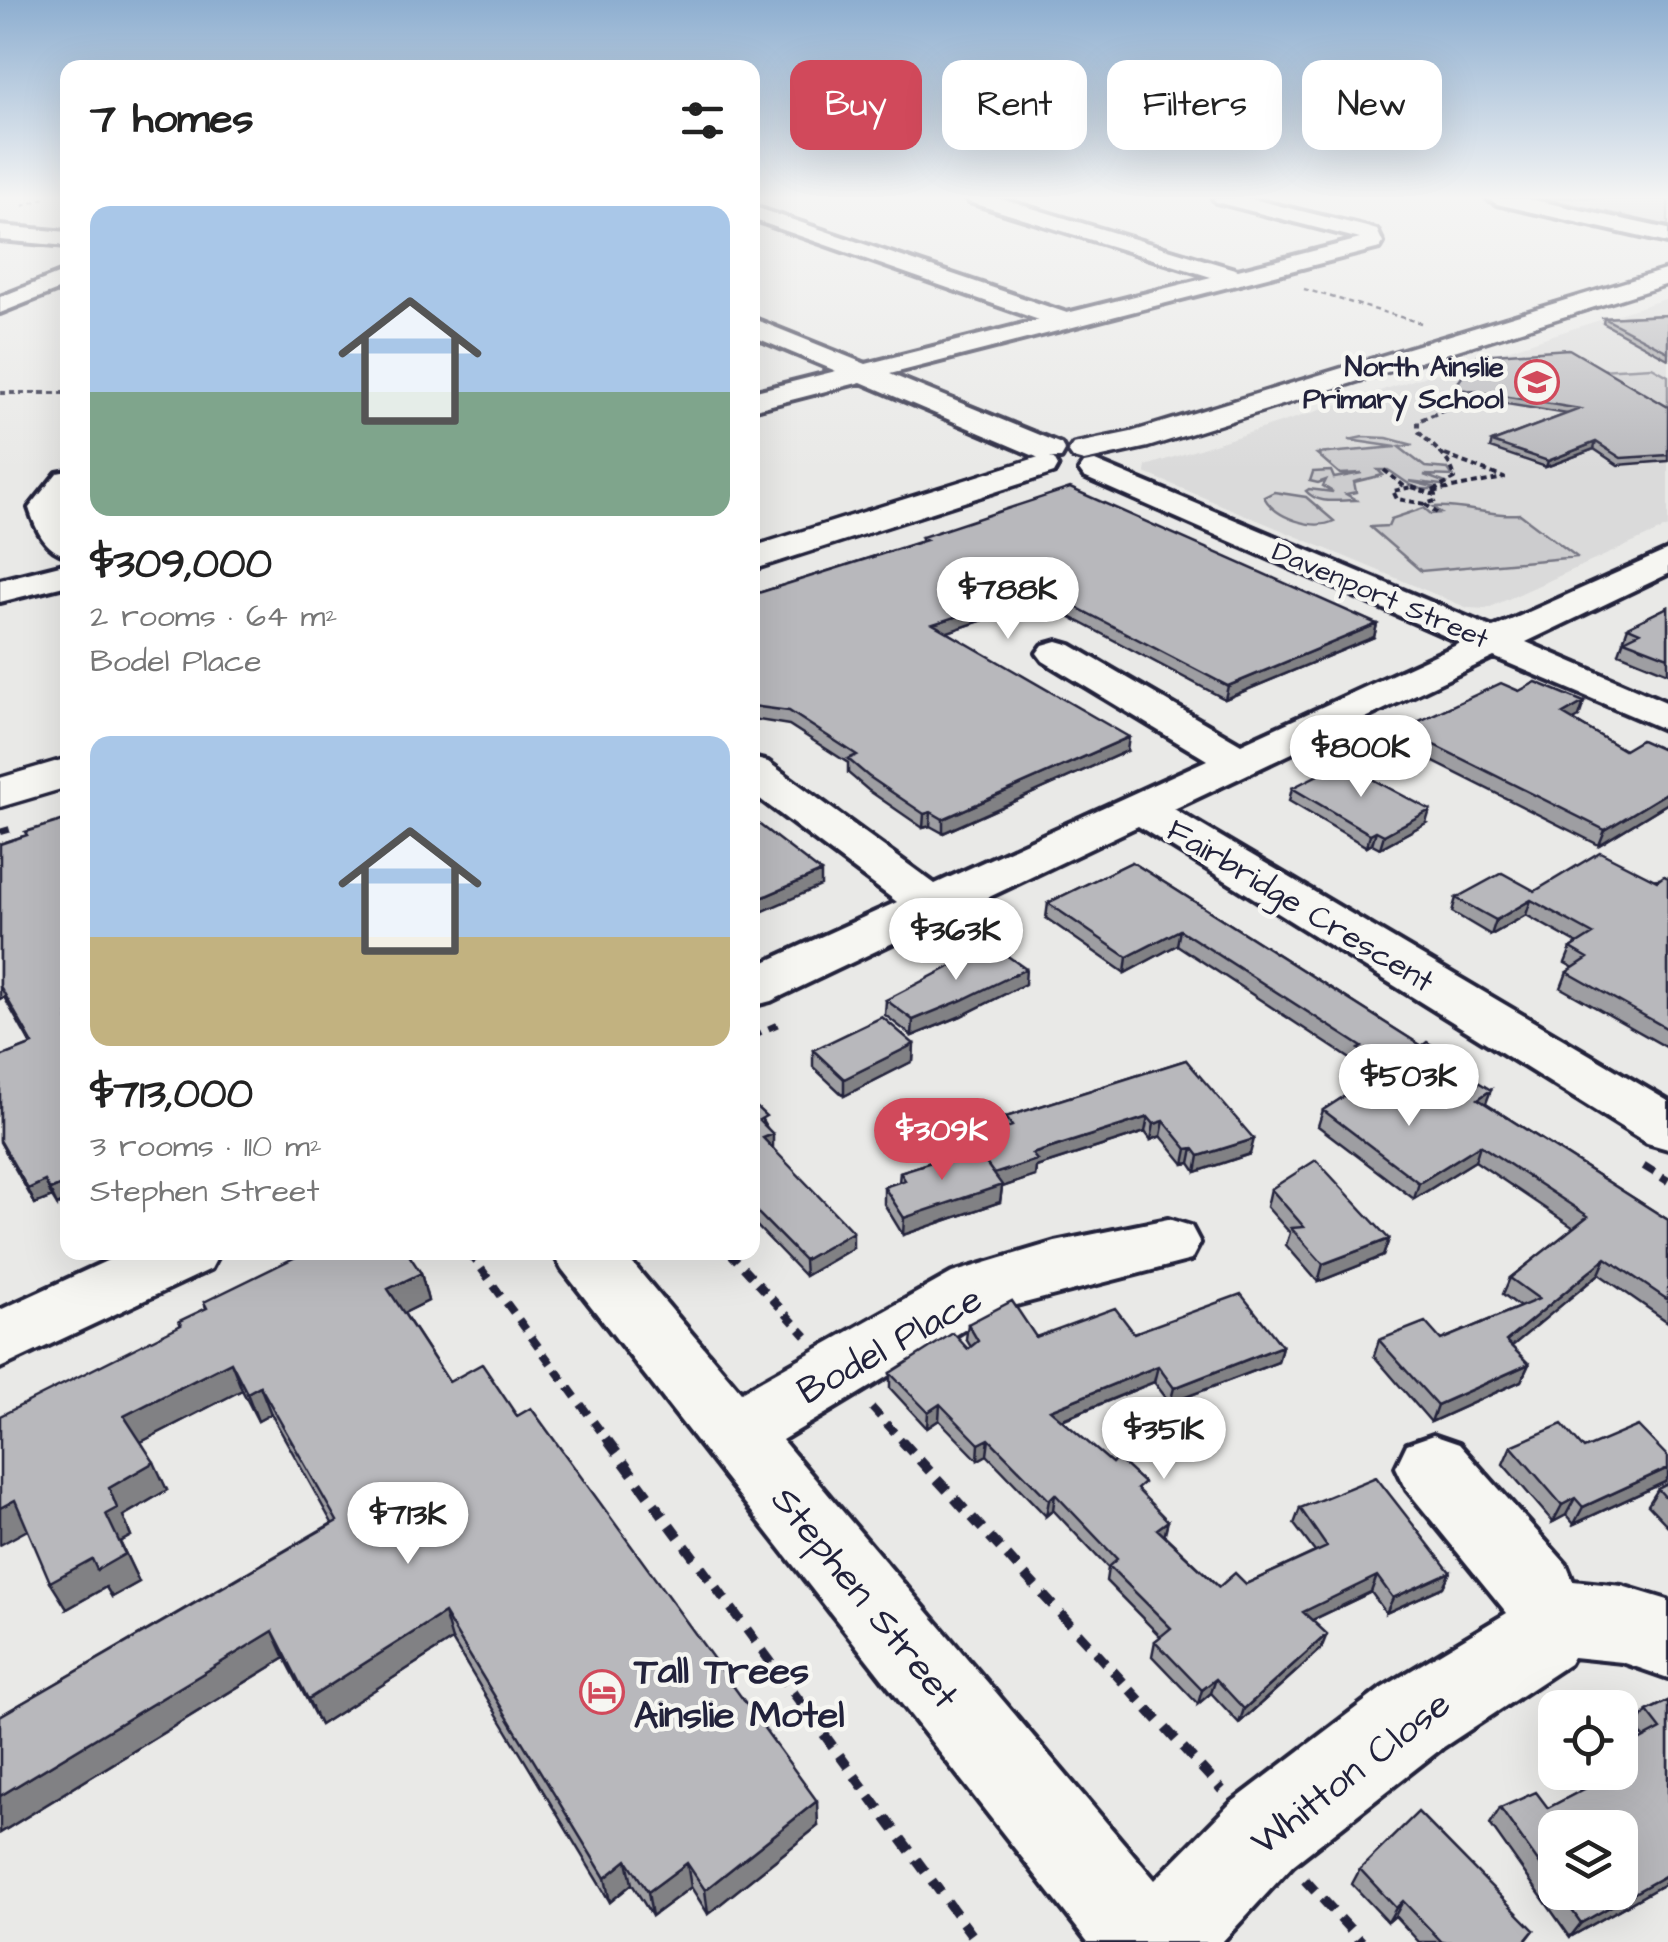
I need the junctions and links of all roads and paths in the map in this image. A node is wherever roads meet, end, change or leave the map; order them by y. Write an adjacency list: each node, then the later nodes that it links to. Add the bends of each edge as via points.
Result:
1 (41, 289): 6 (street)
2 (969, 289): 7 (street)
3 (1196, 289): 7 (street)
4 (1293, 289): 8 (path)
5 (1627, 289): 16 (main road)
6 (0, 306)
7 (1064, 322): 10 (street)
8 (1432, 326)
9 (760, 329): 10 (street, Davenport Street)
10 (864, 373): 14 (street); 16 (street, Davenport Street)
11 (1472, 388): 15 (path, via 1467,401 1418,421 1424,440)
12 (60, 392): 13 (path)
13 (0, 393)
14 (760, 399)
15 (1445, 455): 20 (path, via 1456,476); 20 (path, via 1504,478)
16 (1073, 462): 24 (main road); 28 (street, Davenport Street)
17 (1384, 470): 18 (path)
18 (1405, 487): 20 (path); 21 (path, via 1393,495)
19 (60, 490): 23 (street, via 46,508)
20 (1431, 492): 21 (path, via 1436,500)
21 (1424, 504): 22 (path)
22 (1437, 514)
23 (60, 537)
24 (760, 556)
25 (1668, 561): 28 (street)
26 (60, 576): 27 (street)
27 (0, 592)
28 (1494, 642): 30 (street, Davenport Street); 31 (street)
29 (1058, 654): 31 (street)
30 (1668, 718)
31 (1240, 761): 35 (street)
32 (60, 774): 34 (main road)
33 (760, 777): 36 (street)
34 (0, 793)
35 (1140, 808): 36 (street); 38 (street, Fairbridge Crescent)
36 (932, 904): 37 (street)
37 (760, 984)
38 (1668, 1128)
39 (1168, 1244): 45 (street, Bodel Place, via 975,1291)
40 (171, 1260): 44 (street)
41 (476, 1260): 51 (path)
42 (591, 1260): 46 (street, Stephen Street)
43 (737, 1260): 45 (path)
44 (0, 1340)
45 (838, 1371): 46 (street, Bodel Place); 50 (path)
46 (732, 1433): 52 (street, Stephen Street)
47 (1433, 1467): 48 (street, via 1538,1590)
48 (1548, 1616): 49 (street, via 1622,1624); 50 (street, Whitton Close, via 1541,1637 1412,1718)
49 (1668, 1639)
50 (1262, 1834): 53 (street, Whitton Close); 54 (path)
51 (977, 1942)
52 (1147, 1942)
53 (1159, 1942)
54 (1362, 1942)

